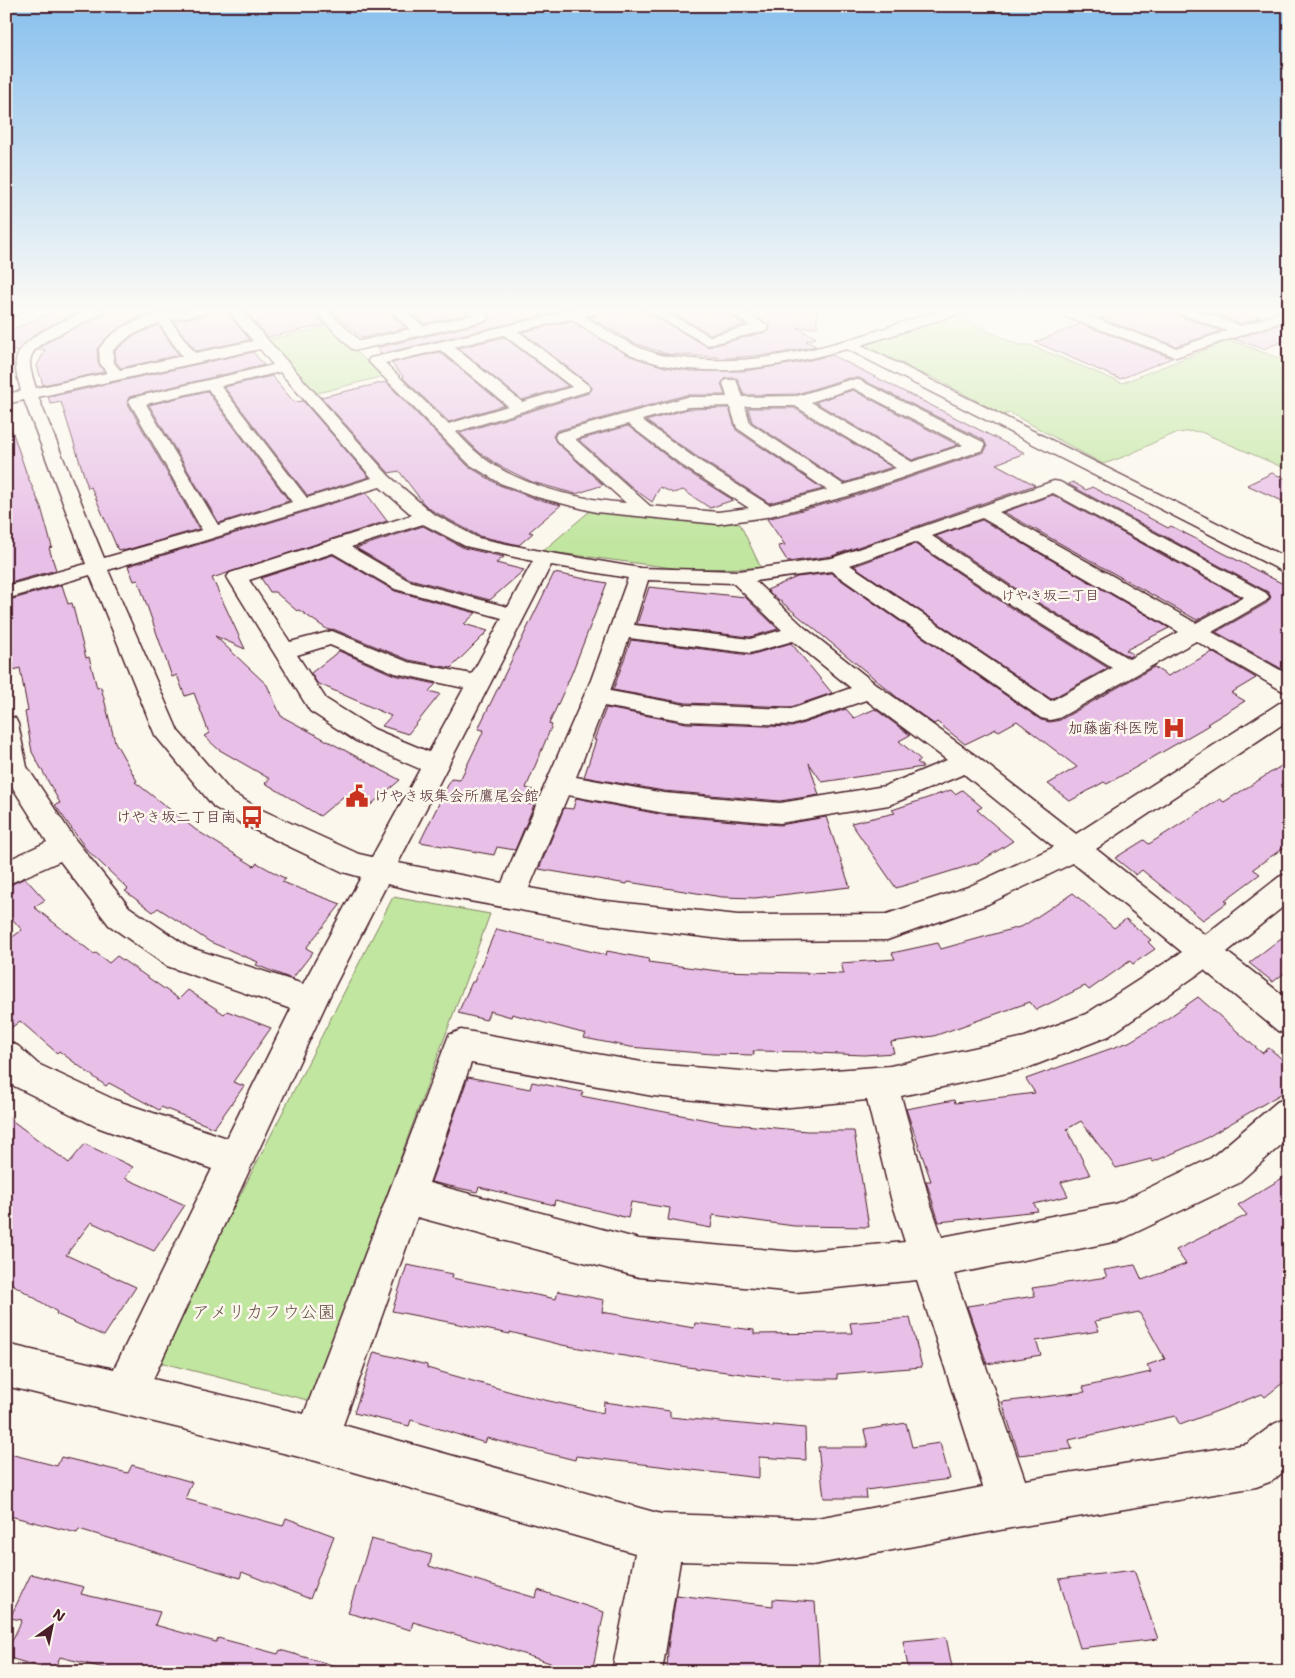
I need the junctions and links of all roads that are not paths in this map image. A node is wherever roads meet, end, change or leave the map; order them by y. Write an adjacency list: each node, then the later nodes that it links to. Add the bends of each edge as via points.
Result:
1 (59, 388): 12 (street)
2 (193, 388): 26 (street, via 137,401)
3 (215, 388): 21 (street)
4 (302, 388): 19 (street)
5 (403, 388): 17 (street)
6 (496, 388): 15 (street)
7 (582, 388): 15 (street)
8 (732, 388): 13 (street)
9 (837, 388): 14 (street)
10 (864, 388): 18 (street, via 977,446)
11 (936, 388): 32 (street)
12 (18, 397): 31 (street)
13 (736, 401): 14 (street); 16 (street, via 688,402); 20 (street, via 743,425)
14 (798, 401): 18 (street)
15 (519, 407): 17 (street)
16 (630, 418): 22 (street, via 563,437); 23 (street, via 689,462)
17 (445, 430): 22 (street, via 475,460 506,479 542,493 596,506)
18 (911, 469): 20 (street)
19 (383, 480): 21 (street); 25 (street)
20 (842, 492): 23 (street)
21 (303, 505): 26 (street)
22 (644, 510): 23 (street, via 718,518)
23 (766, 511)
24 (984, 511): 27 (street); 38 (street); 38 (street, via 1054,486 1259,597)
25 (425, 517): 28 (street); 29 (street, via 472,542)
26 (213, 533): 31 (street)
27 (918, 535): 30 (street); 41 (street)
28 (334, 546): 36 (street, via 402,585); 40 (street, via 237,577)
29 (545, 558): 33 (street); 36 (street)
30 (835, 564): 34 (street); 41 (street, via 1050,712)
31 (97, 567): 35 (street); 53 (street, via 167,735 223,800 353,864)
32 (1289, 567)
33 (640, 574): 34 (street); 37 (street)
34 (739, 577): 39 (street)
35 (6, 593)
36 (515, 615): 42 (street)
37 (623, 630): 39 (street, via 750,646); 45 (street)
38 (1196, 632): 41 (street); 43 (street)
39 (797, 633): 44 (street)
40 (284, 651): 42 (street, via 332,638 403,668); 49 (street, via 318,705 365,735)
41 (1129, 669)
42 (479, 683): 49 (street)
43 (1289, 685)
44 (869, 690): 45 (street, via 792,717 686,713); 48 (street)
45 (596, 696): 50 (street)
46 (1289, 708): 52 (street)
47 (6, 724): 51 (street, via 14,768)
48 (967, 762): 50 (street, via 888,795 780,813 664,803); 52 (street)
49 (435, 765): 53 (street)
50 (560, 784): 56 (street)
51 (64, 846): 54 (street); 58 (street, via 119,916 178,957)
52 (1075, 849): 56 (street, via 978,896 887,927 738,928 597,912); 57 (street)
53 (380, 870): 56 (street); 58 (street)
54 (6, 874)
55 (1289, 885): 57 (street)
56 (512, 895)
57 (1205, 953): 59 (street); 61 (street, via 1096,1025 1025,1054)
58 (311, 1001): 63 (street)
59 (1289, 1020)
60 (6, 1057): 63 (street, via 26,1075 109,1115)
61 (880, 1083): 64 (street, via 779,1091 653,1080 461,1046); 65 (street)
62 (1289, 1114): 65 (street, via 1224,1171 1118,1222)
63 (236, 1159): 67 (street)
64 (406, 1195): 65 (street, via 638,1258 796,1272); 68 (street)
65 (930, 1259): 70 (street)
66 (6, 1365): 67 (street)
67 (125, 1392): 68 (street)
68 (316, 1439): 71 (street)
69 (1289, 1439): 70 (street, via 1256,1465)
70 (1011, 1505): 71 (street, via 812,1542)
71 (661, 1537): 72 (street)
72 (636, 1672)

